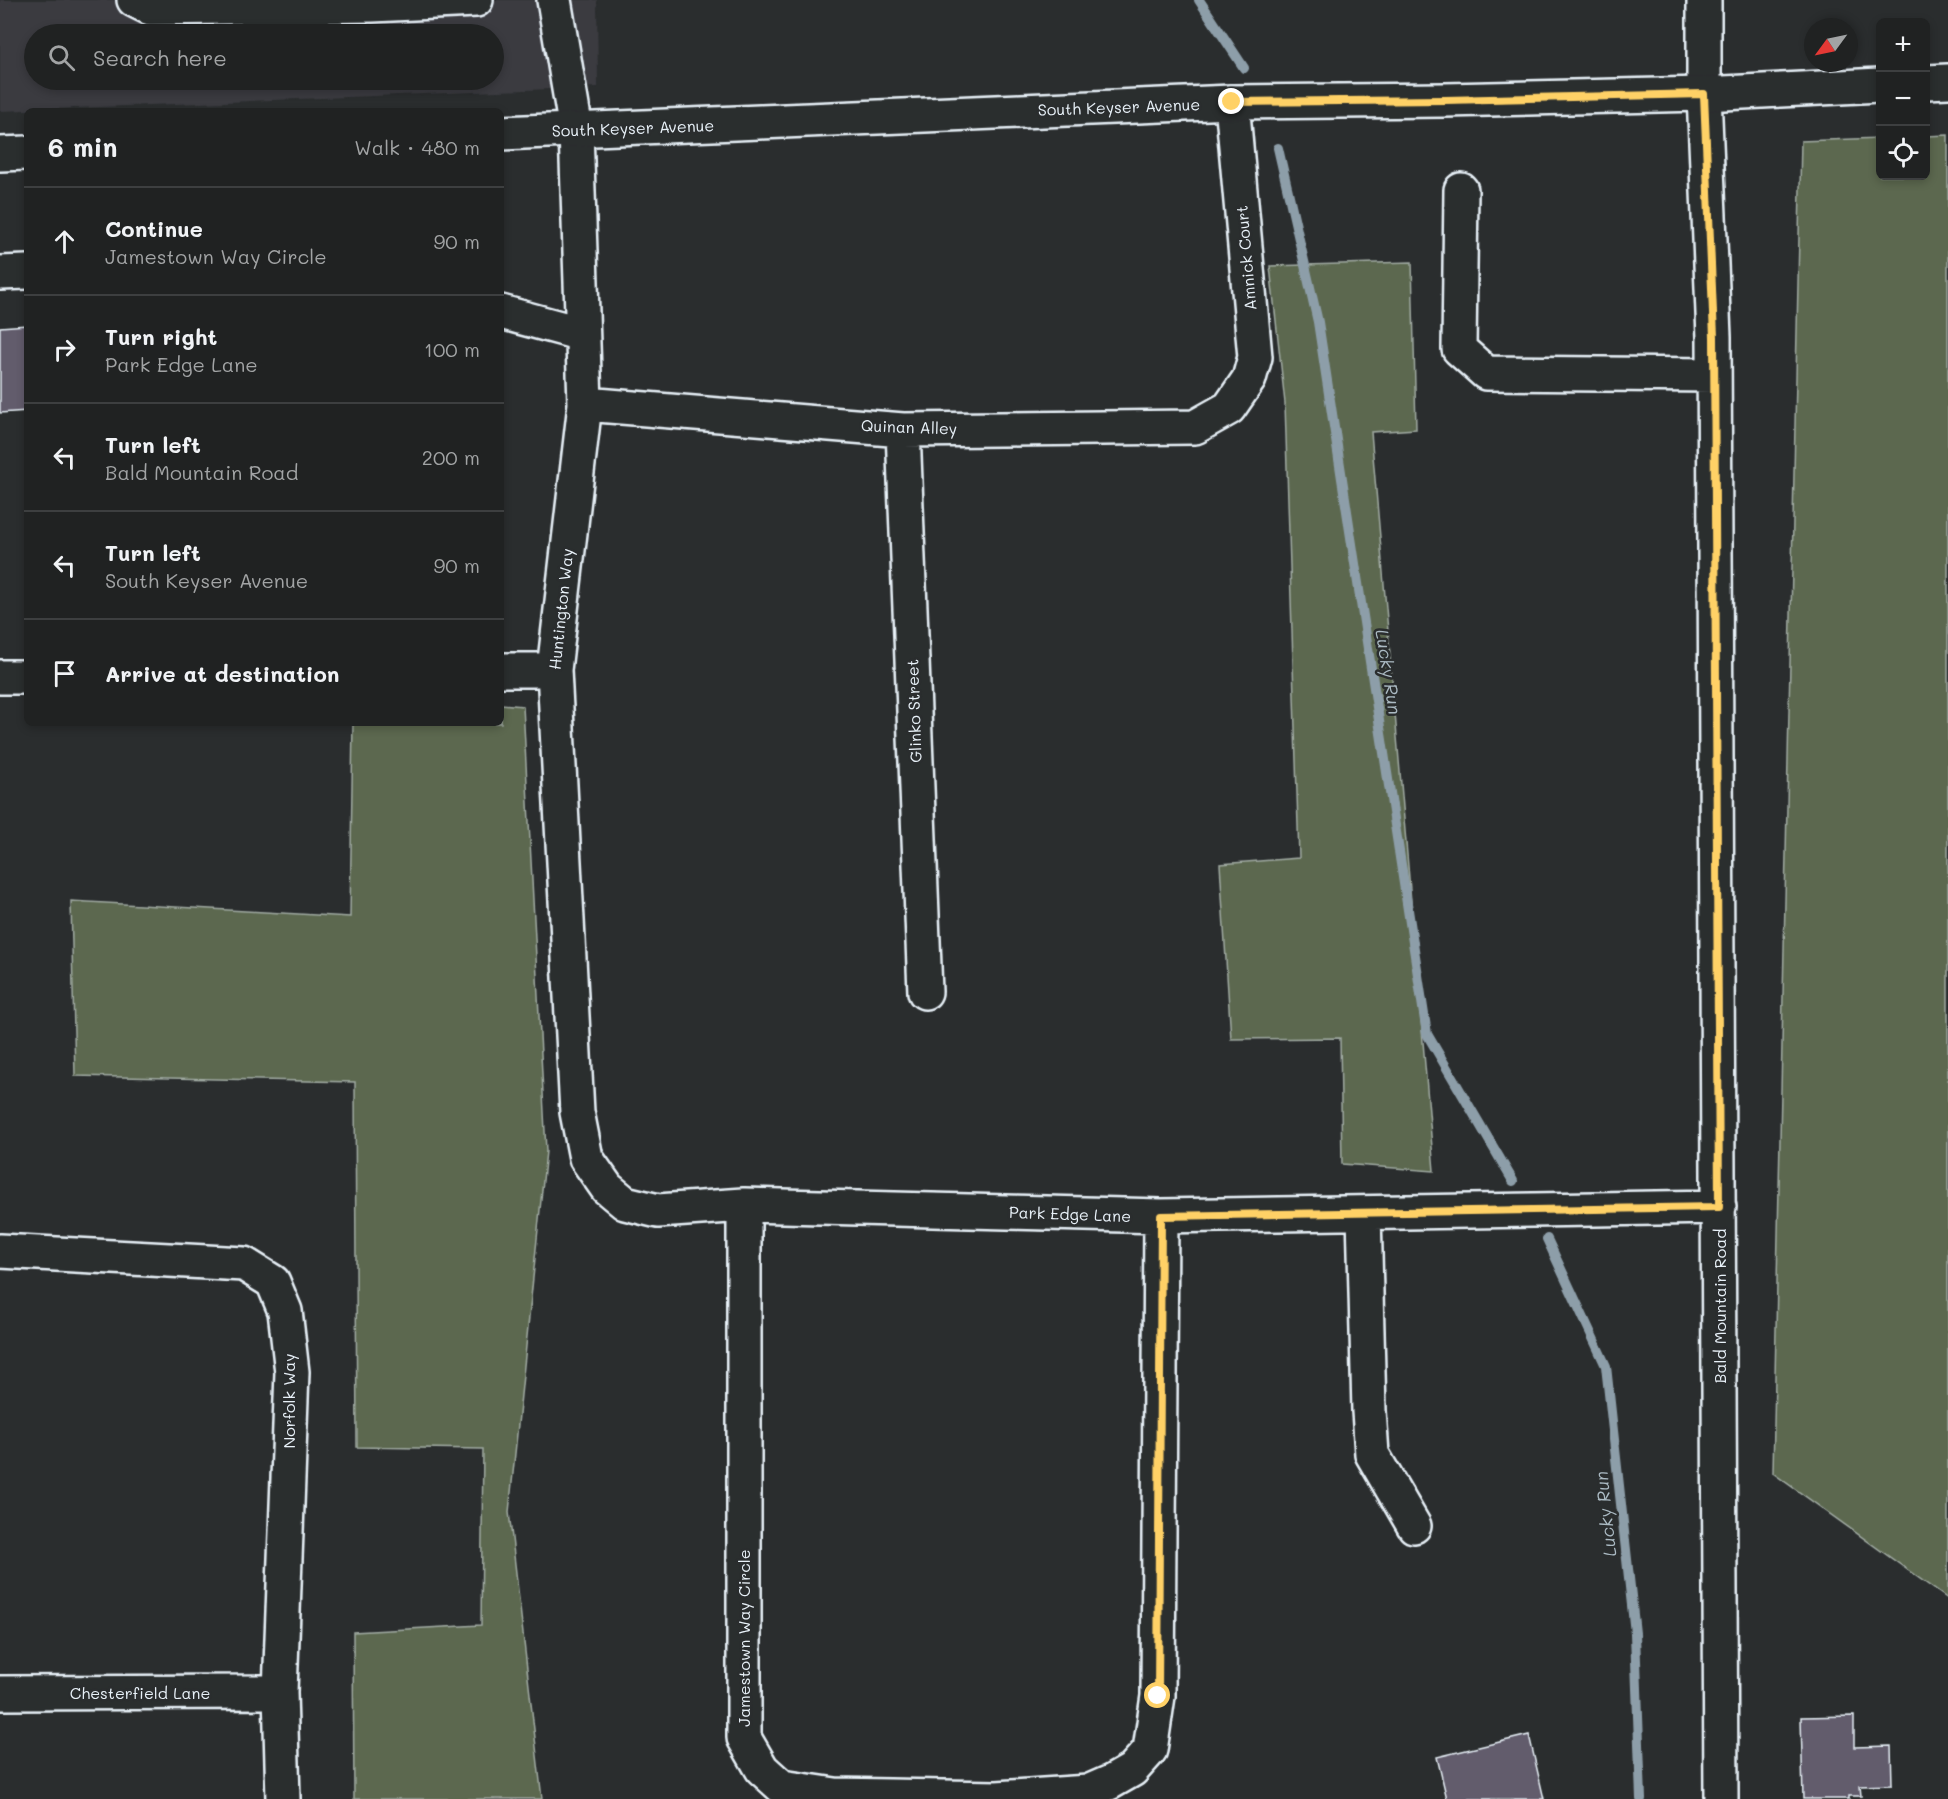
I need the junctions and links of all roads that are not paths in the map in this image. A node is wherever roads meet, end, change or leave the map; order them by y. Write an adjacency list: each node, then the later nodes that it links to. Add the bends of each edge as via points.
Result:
1 (134, 0): 2 (street, via 150,9)
2 (476, 0)
3 (554, 0): 10 (street, Huntington Way)
4 (1704, 0): 8 (street, Bald Mountain Road)
5 (1948, 81): 6 (street)
6 (1930, 82)
7 (1876, 85): 8 (street, South Keyser Avenue)
8 (1704, 94): 9 (street, South Keyser Avenue); 19 (street, Bald Mountain Road)
9 (1232, 102): 10 (street, South Keyser Avenue); 21 (street, Amnick Court, via 1255,357 1249,379)
10 (576, 130): 11 (street, South Keyser Avenue); 18 (street, Huntington Way)
11 (504, 134)
12 (24, 153): 13 (street)
13 (0, 154)
14 (1461, 190): 19 (street, via 1458,349 1486,373)
15 (24, 272): 16 (street)
16 (0, 273)
17 (504, 313): 18 (street)
18 (582, 334): 20 (street, Huntington Way)
19 (1714, 375): 30 (street, Bald Mountain Road)
20 (585, 404): 22 (street, Quinan Alley); 24 (street, Huntington Way)
21 (1230, 408): 22 (street, Quinan Alley, via 1195,427)
22 (903, 430): 27 (street, Glinko Street)
23 (504, 670): 24 (street)
24 (554, 670): 28 (street, Huntington Way, via 577,1112 586,1158)
25 (0, 677): 26 (street)
26 (24, 677)
27 (925, 992)
28 (607, 1188): 29 (street, Park Edge Lane, via 625,1203 658,1211)
29 (744, 1205): 32 (street, Park Edge Lane); 32 (street, Jamestown Way Circle, via 744,1738 762,1769 782,1787 835,1795 997,1798 1088,1792 1132,1770 1150,1750 1158,1696)
30 (1719, 1207): 31 (street, Park Edge Lane); 38 (street, Bald Mountain Road)
31 (1364, 1213): 32 (street, Park Edge Lane); 34 (street, via 1372,1454)
32 (1161, 1216)
33 (0, 1251): 35 (street, Norfolk Way, via 244,1264 273,1282 285,1311 292,1372)
34 (1414, 1526)
35 (280, 1692): 36 (street, Chesterfield Lane); 37 (street, Norfolk Way)
36 (0, 1693)
37 (283, 1799)
38 (1720, 1799)

